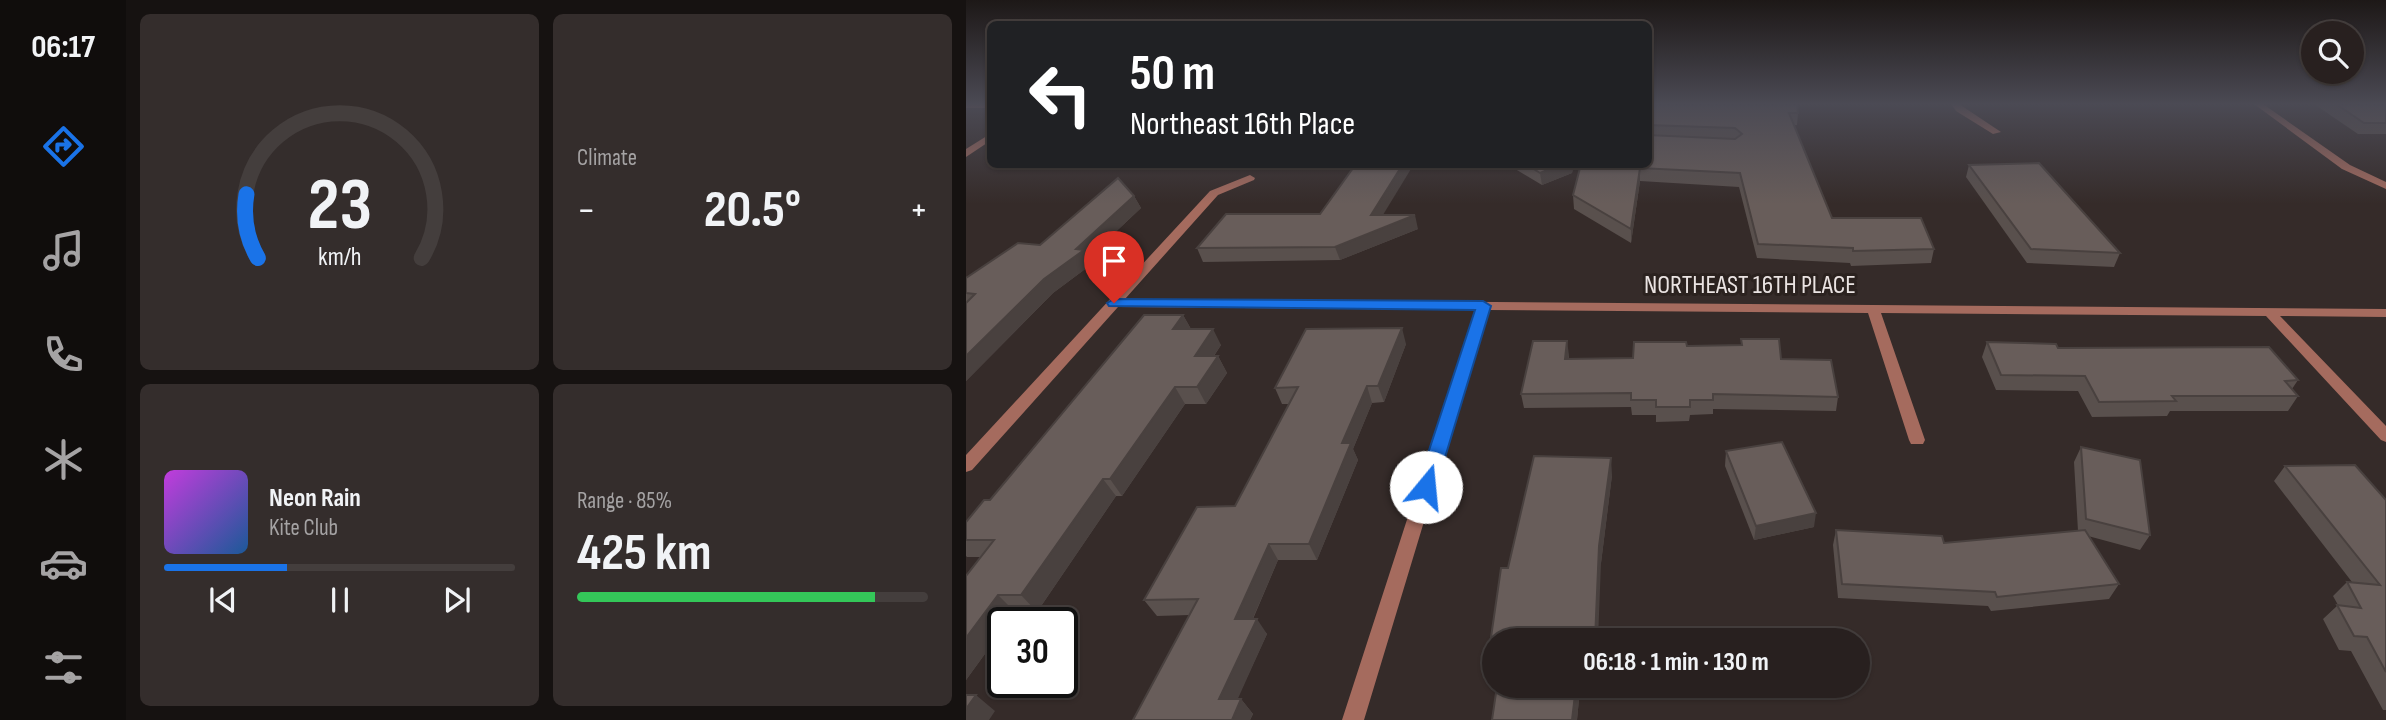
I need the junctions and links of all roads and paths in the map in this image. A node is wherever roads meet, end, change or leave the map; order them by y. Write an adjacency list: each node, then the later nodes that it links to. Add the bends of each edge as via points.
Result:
1 (2305, 138): 5 (street, via 2346,167)
2 (987, 139): 3 (street)
3 (966, 154)
4 (1250, 178): 6 (street, via 1214,193)
5 (2386, 186)
6 (1114, 303): 7 (street, NORTHEAST 16TH PLACE); 13 (street)
7 (1483, 306): 8 (street, NORTHEAST 16TH PLACE); 14 (street)
8 (1874, 309): 9 (street, NORTHEAST 16TH PLACE); 12 (street)
9 (2269, 312): 10 (street, NORTHEAST 16TH PLACE); 11 (street)
10 (2386, 313)
11 (2386, 436)
12 (1917, 440)
13 (966, 466)
14 (1353, 720)

